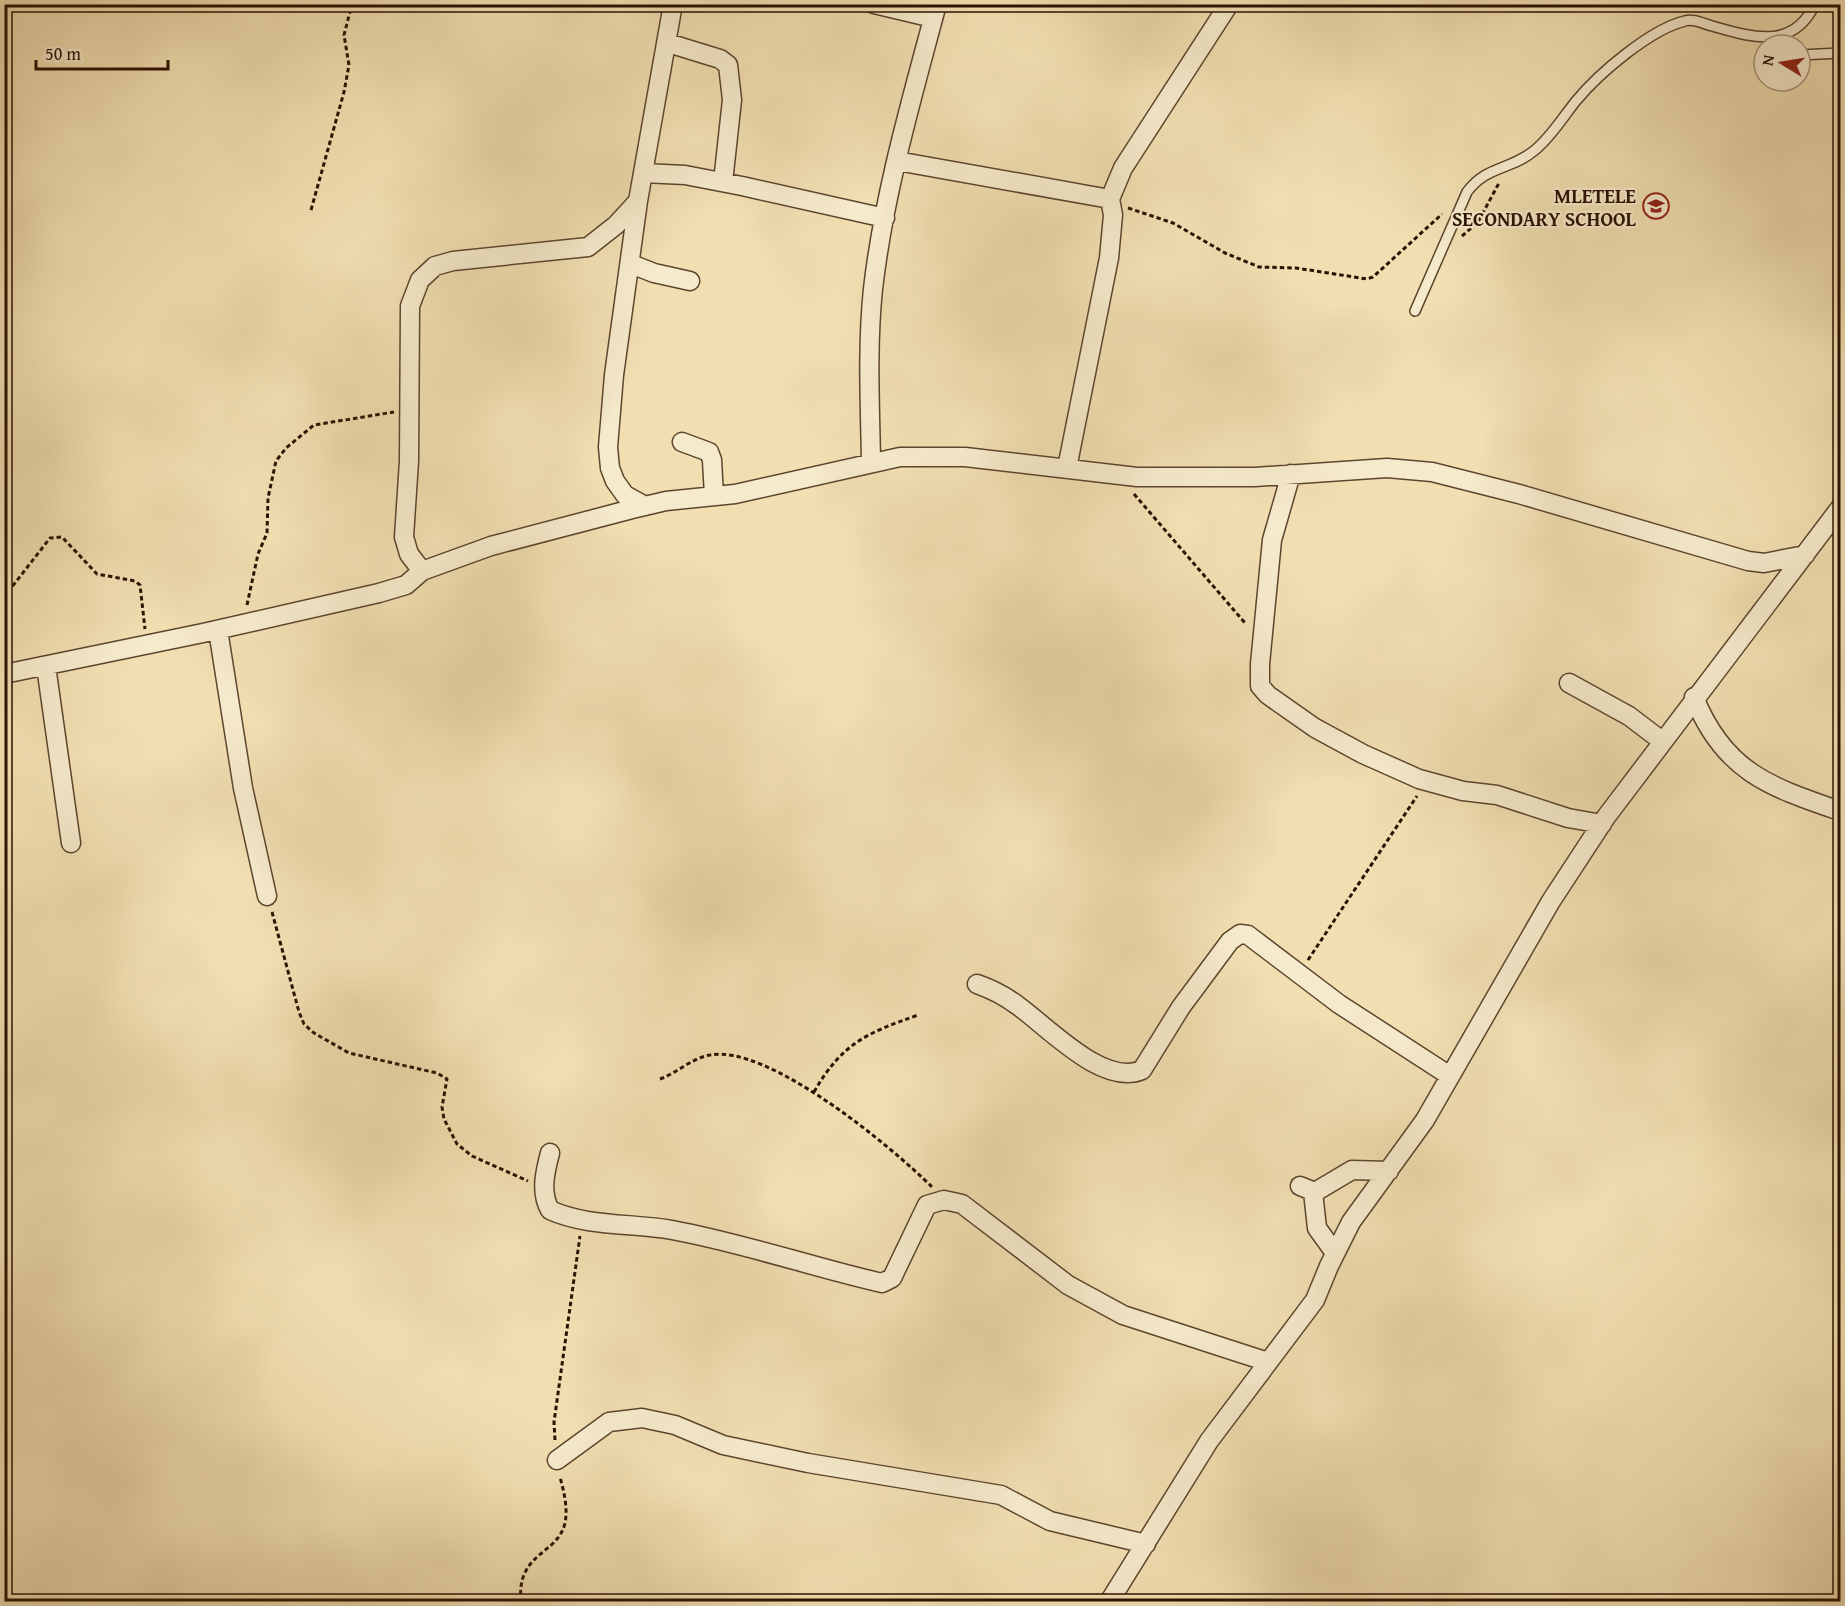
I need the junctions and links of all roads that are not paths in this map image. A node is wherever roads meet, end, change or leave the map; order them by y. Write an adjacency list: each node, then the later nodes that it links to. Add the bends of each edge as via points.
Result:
1 (673, 4): 8 (street)
2 (874, 4): 5 (street)
3 (1229, 4): 15 (street, via 1123,168)
4 (1815, 4): 6 (lane, via 1809,18 1799,27)
5 (935, 11): 11 (street)
6 (1782, 33)
7 (1752, 34): 19 (lane, via 1688,19 1667,27 1599,77 1536,149 1477,179)
8 (668, 43): 12 (street); 13 (street, via 728,65 732,100)
9 (1840, 53): 10 (lane)
10 (1812, 54)
11 (897, 161): 15 (street); 16 (street)
12 (644, 173): 13 (street, via 662,172); 14 (street)
13 (723, 182): 16 (street)
14 (638, 201): 17 (street); 28 (street, via 588,247 472,258 435,266 420,280 410,306 404,537 409,554)
15 (1111, 202): 22 (street, via 1109,258)
16 (885, 218): 21 (street, via 873,289)
17 (631, 264): 18 (street); 25 (street, via 614,375 608,447 615,481 625,495)
18 (690, 281)
19 (1415, 311)
20 (682, 442): 24 (street, via 709,452)
21 (871, 462): 22 (street, via 900,457 965,457); 24 (street)
22 (1067, 468): 23 (street, via 1118,475 1196,478)
23 (1292, 474): 27 (street, via 1388,468 1432,472 1748,561 1764,563); 36 (street, via 1272,540 1260,687 1315,728 1428,781)
24 (714, 496): 25 (street)
25 (645, 506): 28 (street, via 491,546)
26 (1840, 508): 27 (street)
27 (1805, 555): 33 (street)
28 (422, 571): 29 (street, via 406,585 379,593)
29 (218, 630): 30 (street); 38 (street, via 243,788)
30 (46, 666): 31 (street); 37 (street)
31 (4, 674)
32 (1569, 683): 34 (street, via 1629,716)
33 (1694, 698): 34 (street); 35 (street, via 1706,727 1746,770 1783,792)
34 (1662, 741): 36 (street)
35 (1840, 811)
36 (1602, 824): 40 (street, via 1551,901)
37 (71, 843)
38 (267, 896)
39 (977, 984): 40 (street, via 1016,1004 1080,1054 1108,1070 1133,1074 1142,1070 1181,1007 1230,941 1240,934 1248,935 1339,1004)
40 (1450, 1076): 42 (street)
41 (550, 1153): 44 (street, via 544,1175 550,1210 584,1220 675,1231 882,1283 892,1278 927,1206 944,1200 962,1204 1068,1285 1123,1316)
42 (1389, 1171): 43 (street, via 1351,1222); 43 (street, via 1352,1170 1306,1189 1317,1228)
43 (1335, 1253): 44 (street, via 1315,1300)
44 (1268, 1362): 46 (street, via 1209,1442)
45 (556, 1460): 46 (street, via 609,1422 642,1418 675,1425 723,1445 1001,1495 1050,1521)
46 (1146, 1544): 47 (street)
47 (1109, 1602)

